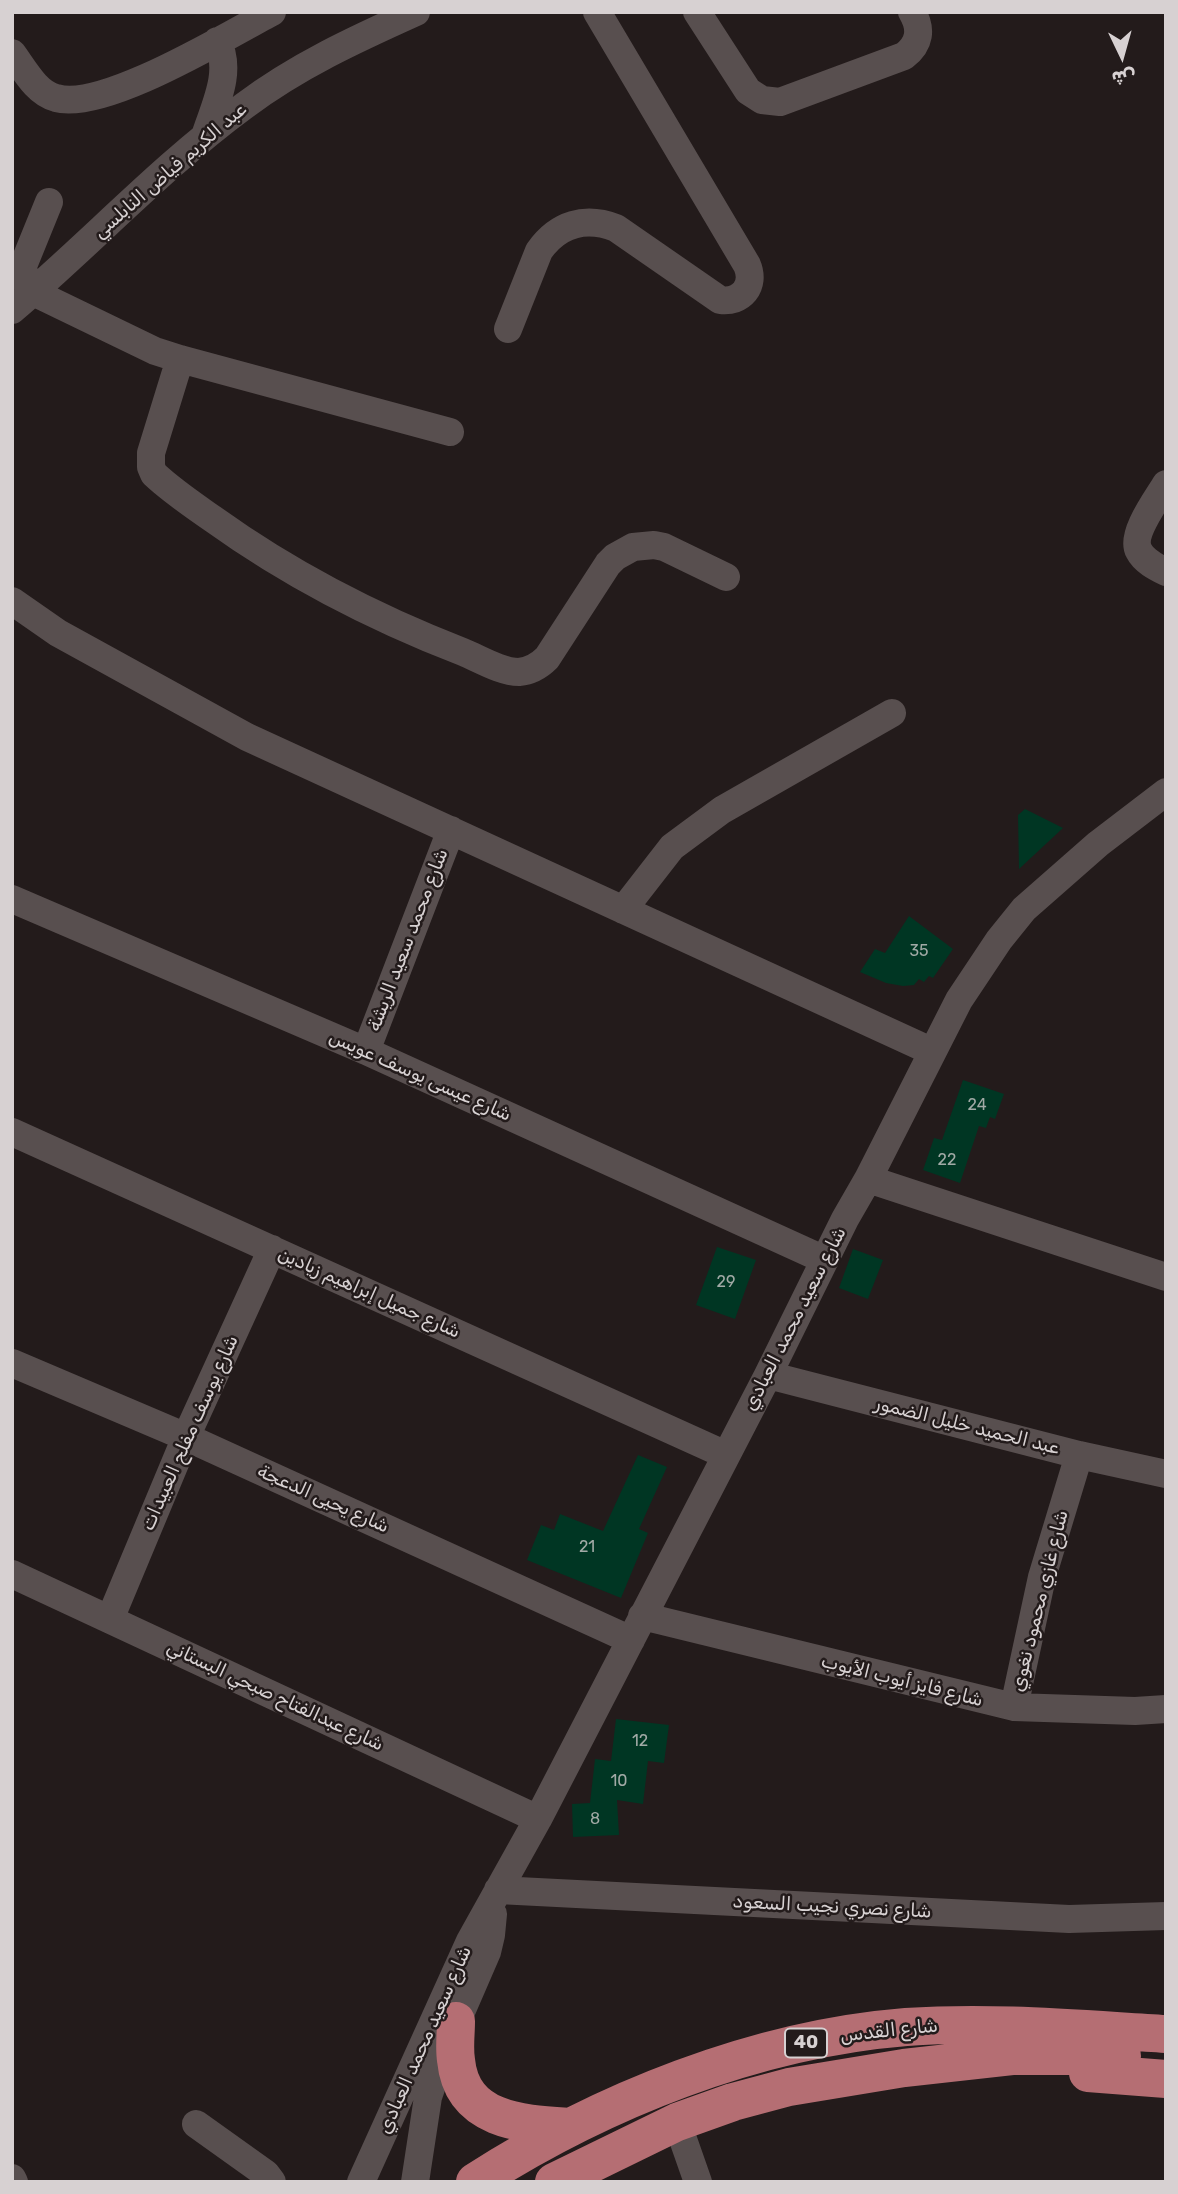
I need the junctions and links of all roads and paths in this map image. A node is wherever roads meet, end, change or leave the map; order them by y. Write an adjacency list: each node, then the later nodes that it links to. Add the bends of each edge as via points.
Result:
1 (272, 12): 6 (street)
2 (416, 12): 8 (street, عبد الكريم فياض النابلسي, via 315,60)
3 (597, 12): 11 (street, via 747,265 749,285 741,296 720,300 616,229 581,223 560,230 539,251)
4 (697, 12): 5 (street, via 748,91 762,100 780,102 904,56 918,37)
5 (912, 12)
6 (217, 41): 7 (street, via 146,78 66,100 44,93); 8 (street, via 225,68)
7 (12, 53)
8 (205, 136): 10 (street, عبد الكريم فياض النابلسي)
9 (49, 202): 10 (street, via 23,266)
10 (23, 301): 12 (street)
11 (508, 329)
12 (180, 359): 13 (street); 16 (street, via 151,453 154,474 232,533 309,580 448,646 511,671 535,668 547,658 608,564 634,547 664,547)
13 (450, 432)
14 (1166, 484): 15 (street, via 1137,540 1138,550)
15 (1166, 572)
16 (726, 577)
17 (12, 601): 20 (street, via 58,633 247,737)
18 (892, 713): 22 (street, via 722,810 672,847)
19 (1166, 792): 24 (street, شارع سعيد محمد العبادي, via 1024,909 980,966)
20 (451, 830): 22 (street); 23 (street, شارع محمد سعيد الريشة)
21 (12, 899): 23 (street, شارع عيسى يوسف عويس)
22 (623, 911): 24 (street)
23 (366, 1051): 28 (street, شارع عيسى يوسف عويس)
24 (931, 1051): 26 (street, شارع سعيد محمد العبادي)
25 (12, 1132): 27 (street, شارع جميل إبراهيم زيادين)
26 (868, 1179): 28 (street, شارع سعيد محمد العبادي); 29 (street)
27 (272, 1249): 32 (street, شارع يوسف مفلح العبيدات); 33 (street, شارع جميل إبراهيم زيادين)
28 (825, 1260): 31 (street, شارع سعيد محمد العبادي)
29 (1166, 1277)
30 (12, 1363): 32 (street, شارع يحيى الدعجة)
31 (768, 1375): 33 (street, شارع سعيد محمد العبادي); 34 (street, عبد الحميد خليل الضمور)
32 (186, 1437): 37 (street, شارع يوسف مفلح العبيدات); 38 (street, شارع يحيى الدعجة)
33 (726, 1455): 38 (street, شارع سعيد محمد العبادي)
34 (1079, 1455): 35 (street, عبد الحميد خليل الضمور); 39 (street, شارع غازي محمود نغوي, via 1042,1577)
35 (1166, 1474)
36 (12, 1574): 37 (street, شارع عبدالفتاح صبحي البستاني)
37 (110, 1619): 41 (street, شارع عبدالفتاح صبحي البستاني)
38 (637, 1628): 39 (street, شارع فايز أيوب الأيوب); 41 (street, شارع سعيد محمد العبادي)
39 (1014, 1707): 40 (street, شارع فايز أيوب الأيوب)
40 (1166, 1709)
41 (538, 1819): 42 (street, شارع سعيد محمد العبادي)
42 (496, 1895): 43 (street, شارع نصري نجيب السعود, via 1069,1919); 44 (street, شارع سعيد محمد العبادي, via 486,1952); 55 (street, شارع سعيد محمد العبادي, via 470,1941)
43 (1166, 1916)
44 (456, 2021): 53 (highway, via 457,2070 476,2102 509,2121); 56 (street, شارع سعيد محمد العبادي, via 428,2097)
45 (1166, 2034): 46 (highway, شارع القدس / 40, via 967,2025)
46 (825, 2039): 50 (highway, via 843,2056); 53 (highway, شارع القدس / 40, via 723,2065)
47 (1012, 2056): 48 (highway, شارع القدس / 40); 49 (highway, via 1048,2071); 50 (highway, شارع القدس / 40)
48 (1166, 2058)
49 (1166, 2079)
50 (835, 2080): 51 (highway, شارع القدس / 40, via 789,2087)
51 (677, 2122): 58 (highway, شارع القدس / 40); 59 (street)
52 (195, 2124): 54 (street)
53 (571, 2127): 57 (highway, شارع القدس / 40)
54 (272, 2182)
55 (361, 2182)
56 (415, 2182)
57 (475, 2182)
58 (554, 2182)
59 (698, 2182)

